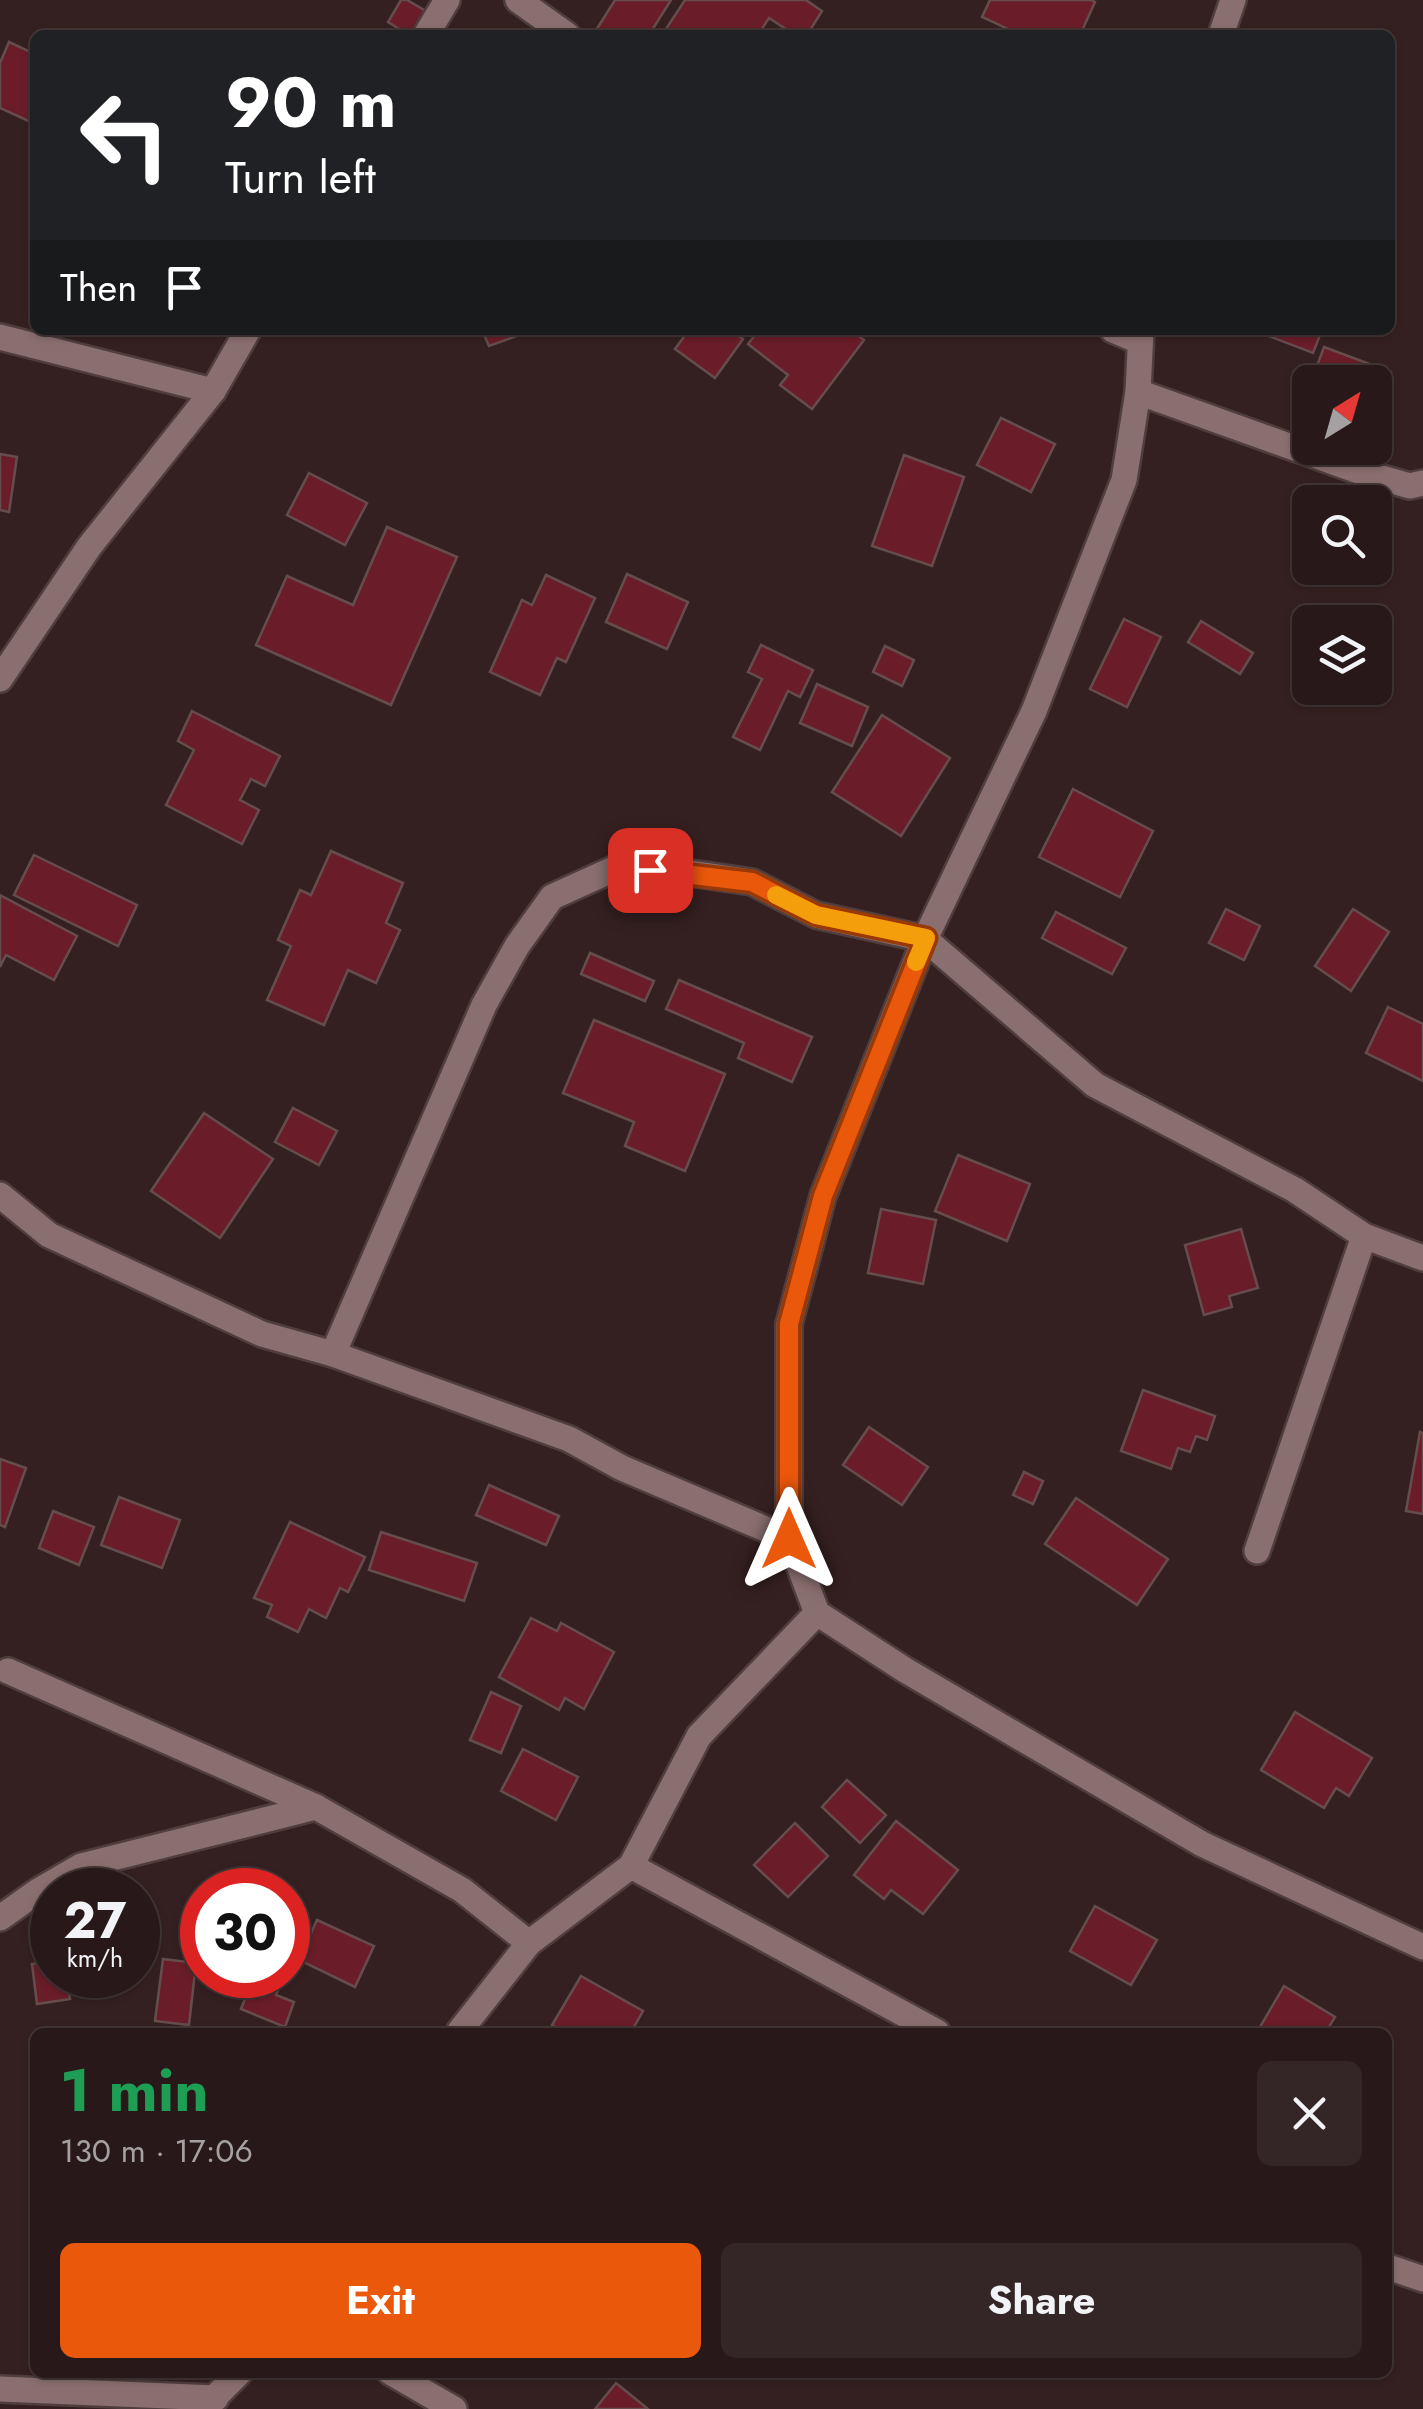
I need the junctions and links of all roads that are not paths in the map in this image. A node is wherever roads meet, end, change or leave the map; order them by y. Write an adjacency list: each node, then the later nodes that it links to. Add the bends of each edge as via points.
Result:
1 (448, 0): 4 (street)
2 (518, 0): 5 (street)
3 (1233, 0): 6 (street)
4 (429, 30)
5 (560, 30)
6 (1223, 30)
7 (245, 335): 10 (street)
8 (1140, 335): 11 (street)
9 (0, 337): 10 (street)
10 (212, 391): 13 (street)
11 (1138, 392): 12 (street, via 1364,473 1410,486); 15 (street, via 1124,480 1034,711)
12 (1423, 483)
13 (11, 648): 14 (street)
14 (0, 679)
15 (926, 938): 17 (street, via 1095,1085 1295,1190); 19 (street, via 816,915 752,882 684,872 616,868 552,897 484,1004); 20 (street, via 823,1196 789,1324)
16 (0, 1195): 19 (street, via 49,1235 262,1334)
17 (1364, 1236): 18 (street); 21 (street)
18 (1423, 1258)
19 (333, 1354): 20 (street, via 569,1439)
20 (789, 1539): 22 (street)
21 (1257, 1551)
22 (817, 1613): 25 (street, via 699,1736); 28 (street, via 1202,1844)
23 (8, 1671): 24 (street)
24 (316, 1807): 26 (street, via 81,1866); 27 (street, via 462,1890)
25 (631, 1866): 27 (street); 30 (street)
26 (0, 1918)
27 (529, 1943): 29 (street)
28 (1423, 1948)
29 (462, 2028)
30 (930, 2028)
31 (1392, 2267): 32 (street)
32 (1423, 2279)
33 (234, 2378): 36 (street)
34 (400, 2378): 37 (street)
35 (0, 2389): 36 (street)
36 (209, 2404)
37 (454, 2409)

